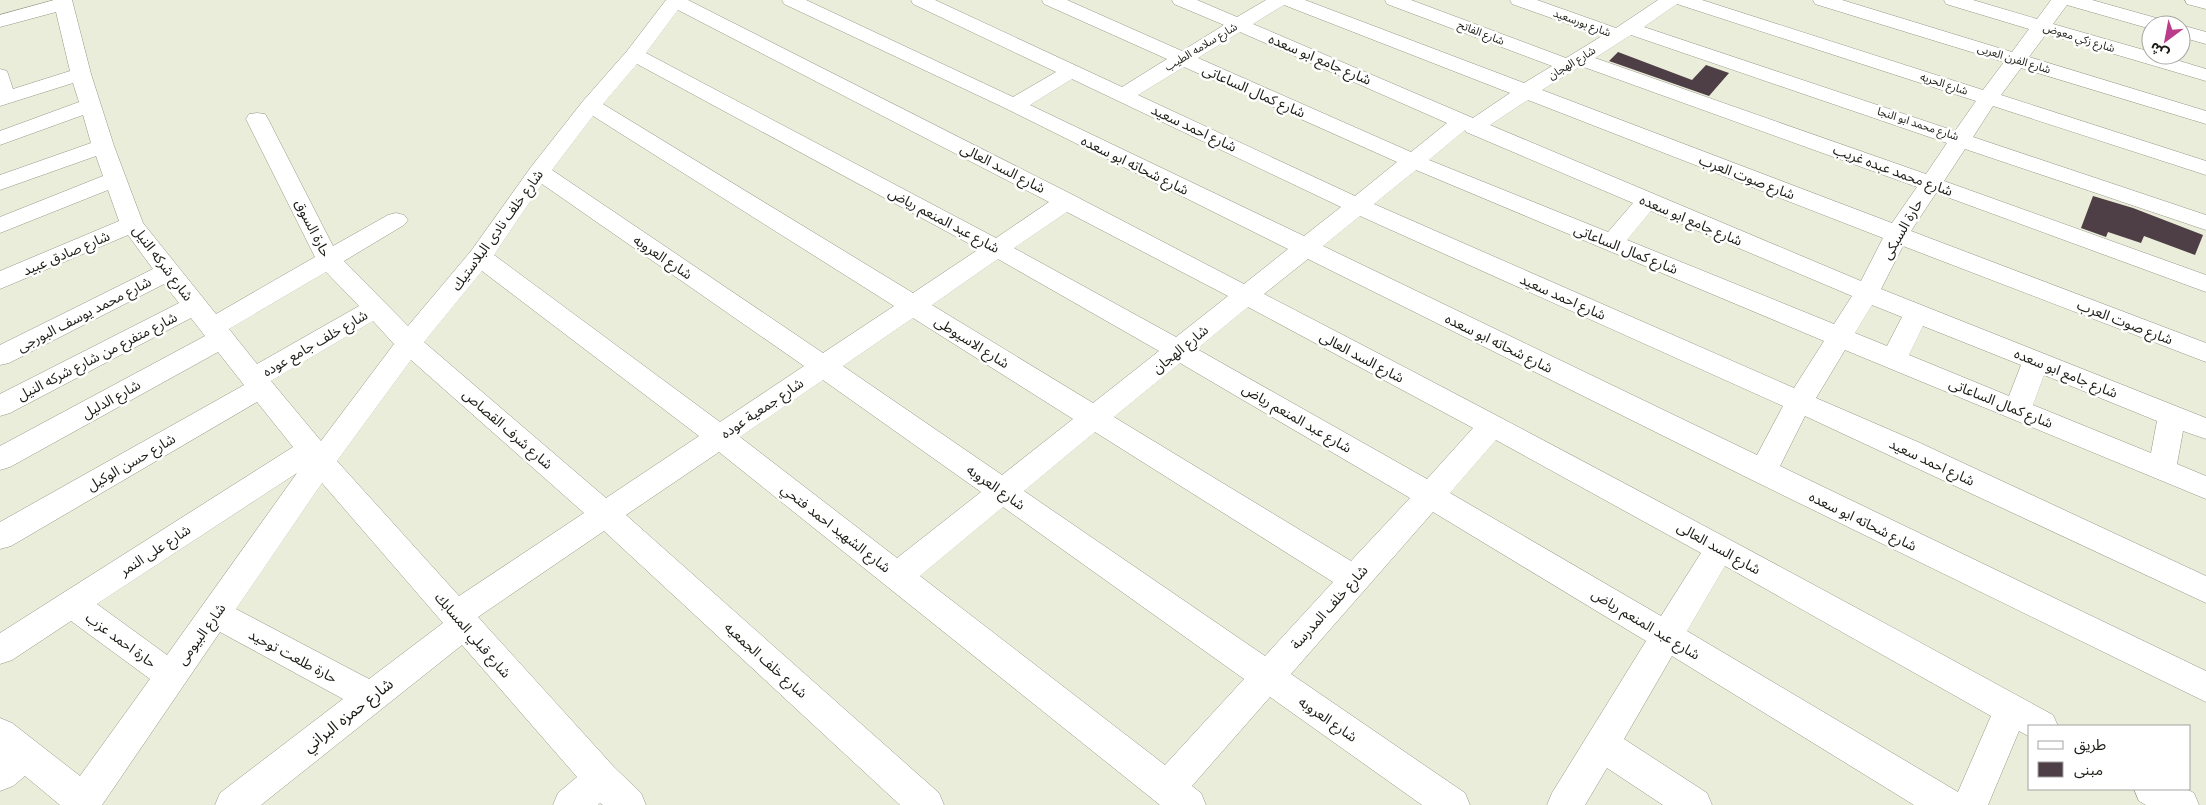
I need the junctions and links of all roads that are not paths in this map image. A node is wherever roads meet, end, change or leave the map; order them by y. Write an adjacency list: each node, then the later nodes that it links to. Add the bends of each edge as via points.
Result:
1 (791, 0): 41 (street, شارع شحاته ابو سعده)
2 (920, 0): 31 (street, شارع احمد سعيد)
3 (1051, 0): 28 (street, شارع كمال الساعاتى)
4 (1181, 0): 22 (street, شارع جامع ابو سعده)
5 (1279, 0): 22 (street, شارع سلامه الطيب)
6 (1288, 0): 35 (street, شارع صوت العرب)
7 (1394, 0): 30 (street, شارع الفاتح)
8 (1519, 0): 24 (street, شارع بورسعيد)
9 (1637, 0): 19 (street)
10 (1683, 0): 37 (street, شارع الحريه)
11 (1822, 0): 29 (street, شارع الفرن العربى)
12 (1953, 0): 23 (street, شارع زكي معوض)
13 (2061, 0): 23 (street, حارة السبكى)
14 (2072, 0): 20 (street)
15 (2194, 0): 18 (street)
16 (676, 1): 27 (street, شارع خلف نادى البلاستيك); 54 (street, شارع السد العالى)
17 (64, 2): 21 (street); 32 (street, شارع شركه النيل)
18 (2206, 3)
19 (1664, 4): 24 (street, شارع الهجان)
20 (2141, 20)
21 (0, 21)
22 (1239, 24): 28 (street, شارع سلامه الطيب); 44 (street, شارع جامع ابو سعده)
23 (2042, 26): 29 (street, حارة السبكى); 34 (street, شارع زكي معوض)
24 (1623, 32): 30 (street, شارع الهجان); 46 (street, شارع محمد ابو النجا)
25 (2191, 34): 26 (street)
26 (2206, 38)
27 (634, 55): 40 (street, شارع خلف نادى البلاستيك); 63 (street, شارع عبد المنعم رياض)
28 (1182, 59): 36 (street, شارع سلامه الطيب); 48 (street, شارع كمال الساعاتى)
29 (2017, 60): 37 (street, حارة السبكى); 42 (street, شارع الفرن العربى)
30 (1573, 62): 35 (street, شارع الهجان); 53 (street, شارع محمد عبده غريب)
31 (1071, 71): 36 (street, شارع احمد سعيد); 41 (street)
32 (81, 74): 38 (street); 39 (street, شارع شركه النيل)
33 (0, 75): 38 (street)
34 (2206, 75)
35 (1525, 92): 44 (street, شارع الهجان); 61 (street, شارع صوت العرب)
36 (1123, 95): 56 (street, شارع احمد سعيد)
37 (1988, 98): 46 (street, حارة السبكى); 49 (street, شارع الحريه)
38 (2, 99)
39 (90, 105): 45 (street); 47 (street, شارع شركه النيل)
40 (590, 105): 50 (street, شارع خلف نادى البلاستيك); 73 (street, شارع الاسيوطى)
41 (1014, 105): 64 (street, شارع شحاته ابو سعده)
42 (2206, 118)
43 (257, 119): 66 (street, حارة السوق)
44 (1469, 124): 48 (street, شارع الهجان); 55 (street, شارع جامع ابو سعده)
45 (0, 138)
46 (1962, 139): 53 (street, حارة السبكى); 58 (street, شارع محمد ابو النجا)
47 (103, 146): 51 (street, شارع شركه النيل); 52 (street)
48 (1413, 162): 56 (street, شارع الهجان); 62 (street, شارع كمال الساعاتى)
49 (2206, 168)
50 (539, 172): 65 (street, شارع خلف نادى البلاستيك); 84 (street, شارع العروبه)
51 (116, 179): 59 (street, شارع شركه النيل); 60 (street)
52 (0, 183)
53 (1929, 183): 61 (street, حارة السبكى); 69 (street, شارع محمد عبده غريب)
54 (1067, 201): 63 (street, شارع جمعية عوده); 71 (street, شارع السد العالى)
55 (1647, 201): 62 (street); 70 (street, شارع جامع ابو سعده)
56 (1358, 206): 64 (street, شارع الهجان); 86 (street, شارع احمد سعيد)
57 (396, 220): 66 (street, شارع الدليل)
58 (2206, 223)
59 (132, 224): 67 (street, شارع شركه النيل); 68 (street, شارع صادق عبيد)
60 (0, 226)
61 (1897, 234): 70 (street, حارة السبكى); 80 (street, شارع صوت العرب)
62 (1612, 243): 77 (street, شارع كمال الساعاتى)
63 (998, 248): 73 (street, شارع جمعية عوده); 79 (street, شارع عبد المنعم رياض)
64 (1305, 248): 71 (street, شارع الهجان); 97 (street, شارع شحاته ابو سعده)
65 (480, 257): 78 (street, شارع خلف نادى البلاستيك); 93 (street, شارع الشهيد احمد فتحي)
66 (328, 260): 74 (street, حارة السوق); 76 (street, شارع الدليل)
67 (168, 272): 72 (street, شارع شركه النيل); 81 (street, شارع محمد يوسف البورجى)
68 (0, 281)
69 (2206, 284)
70 (1867, 293): 75 (street, شارع جامع ابو سعده); 77 (street, حارة السبكى)
71 (1247, 295): 79 (street, شارع الهجان); 91 (street, شارع السد العالى)
72 (195, 305): 76 (street, شارع شركه النيل); 87 (street, شارع متفرع من شارع شركه النيل)
73 (913, 305): 84 (street, شارع جمعية عوده); 90 (street, شارع الاسيوطى)
74 (376, 308): 78 (street, حارة السوق); 85 (street, شارع خلف جامع عوده)
75 (1917, 313): 82 (street); 83 (street, شارع جامع ابو سعده)
76 (217, 333): 85 (street, شارع شركه النيل); 95 (street, شارع الدليل)
77 (1839, 336): 82 (street, شارع كمال الساعاتى); 86 (street, حارة السبكى)
78 (409, 343): 94 (street, شارع خلف نادى البلاستيك); 101 (street, شارع شرف القصاص)
79 (1179, 350): 90 (street, شارع الهجان); 100 (street, شارع عبد المنعم رياض)
80 (2206, 353)
81 (0, 356)
82 (1893, 359): 88 (street, شارع كمال الساعاتى)
83 (2036, 361): 88 (street); 89 (street, شارع جامع ابو سعده)
84 (823, 366): 93 (street, شارع جمعية عوده); 99 (street, شارع العروبه)
85 (258, 382): 94 (street, شارع شركه النيل); 102 (street, شارع حسن الوكيل)
86 (1799, 402): 97 (street, حارة السبكى); 106 (street, شارع احمد سعيد)
87 (0, 406)
88 (2017, 410): 96 (street, شارع كمال الساعاتى)
89 (2172, 415): 92 (street, شارع جامع ابو سعده); 96 (street)
90 (1094, 418): 99 (street, شارع الهجان); 105 (street, شارع الاسيوطى)
91 (1492, 426): 100 (street, شارع خلف المدرسة); 103 (street, شارع السد العالى)
92 (2206, 428)
93 (720, 437): 101 (street, شارع جمعية عوده); 104 (street, شارع الشهيد احمد فتحي)
94 (316, 456): 107 (street, شارع على النمر); 108 (street, شارع البيومى); 109 (street, شارع قبلي المسابك)
95 (0, 459)
96 (2162, 470): 98 (street, شارع كمال الساعاتى)
97 (1762, 472): 114 (street, شارع شحاته ابو سعده)
98 (2206, 488)
99 (1002, 491): 104 (street, شارع الهجان); 113 (street, شارع العروبه)
100 (1429, 496): 105 (street, شارع خلف المدرسة); 110 (street, شارع عبد المنعم رياض)
101 (606, 515): 109 (street, شارع جمعية عوده); 128 (street, شارع خلف الجمعيه)
102 (0, 537)
103 (1720, 548): 110 (street); 116 (street, شارع السد العالى)
104 (897, 576): 123 (street, شارع الشهيد احمد فتحي)
105 (1354, 579): 113 (street, شارع خلف المدرسة)
106 (2206, 590)
107 (72, 604): 111 (street, شارع على النمر); 112 (street, حارة احمد عزب)
108 (216, 614): 112 (street, شارع البيومى); 115 (street, حارة طلعت توحيد)
109 (460, 620): 115 (street, شارع حمزه البراني); 121 (street, شارع قبلي المسابك)
110 (1667, 636): 119 (street); 132 (street, شارع عبد المنعم رياض)
111 (0, 650)
112 (171, 676): 124 (street, شارع البيومى)
113 (1268, 676): 123 (street, شارع خلف المدرسة); 129 (street, شارع العروبه)
114 (2206, 687)
115 (371, 697): 125 (street, شارع حمزه البراني)
116 (2011, 709): 117 (street, شارع السد العالى); 133 (street)
117 (2039, 725)
118 (0, 734): 120 (street)
119 (1601, 744): 130 (street); 131 (street)
120 (13, 765): 124 (street)
121 (601, 779): 126 (street); 127 (street, شارع قبلي المسابك)
122 (2154, 790): 134 (street)
123 (1177, 797)
124 (82, 803)
125 (233, 805)
126 (571, 805)
127 (628, 805)
128 (926, 805)
129 (1452, 805)
130 (1565, 805)
131 (1694, 805)
132 (1947, 805)
133 (1970, 805)
134 (2181, 805)

